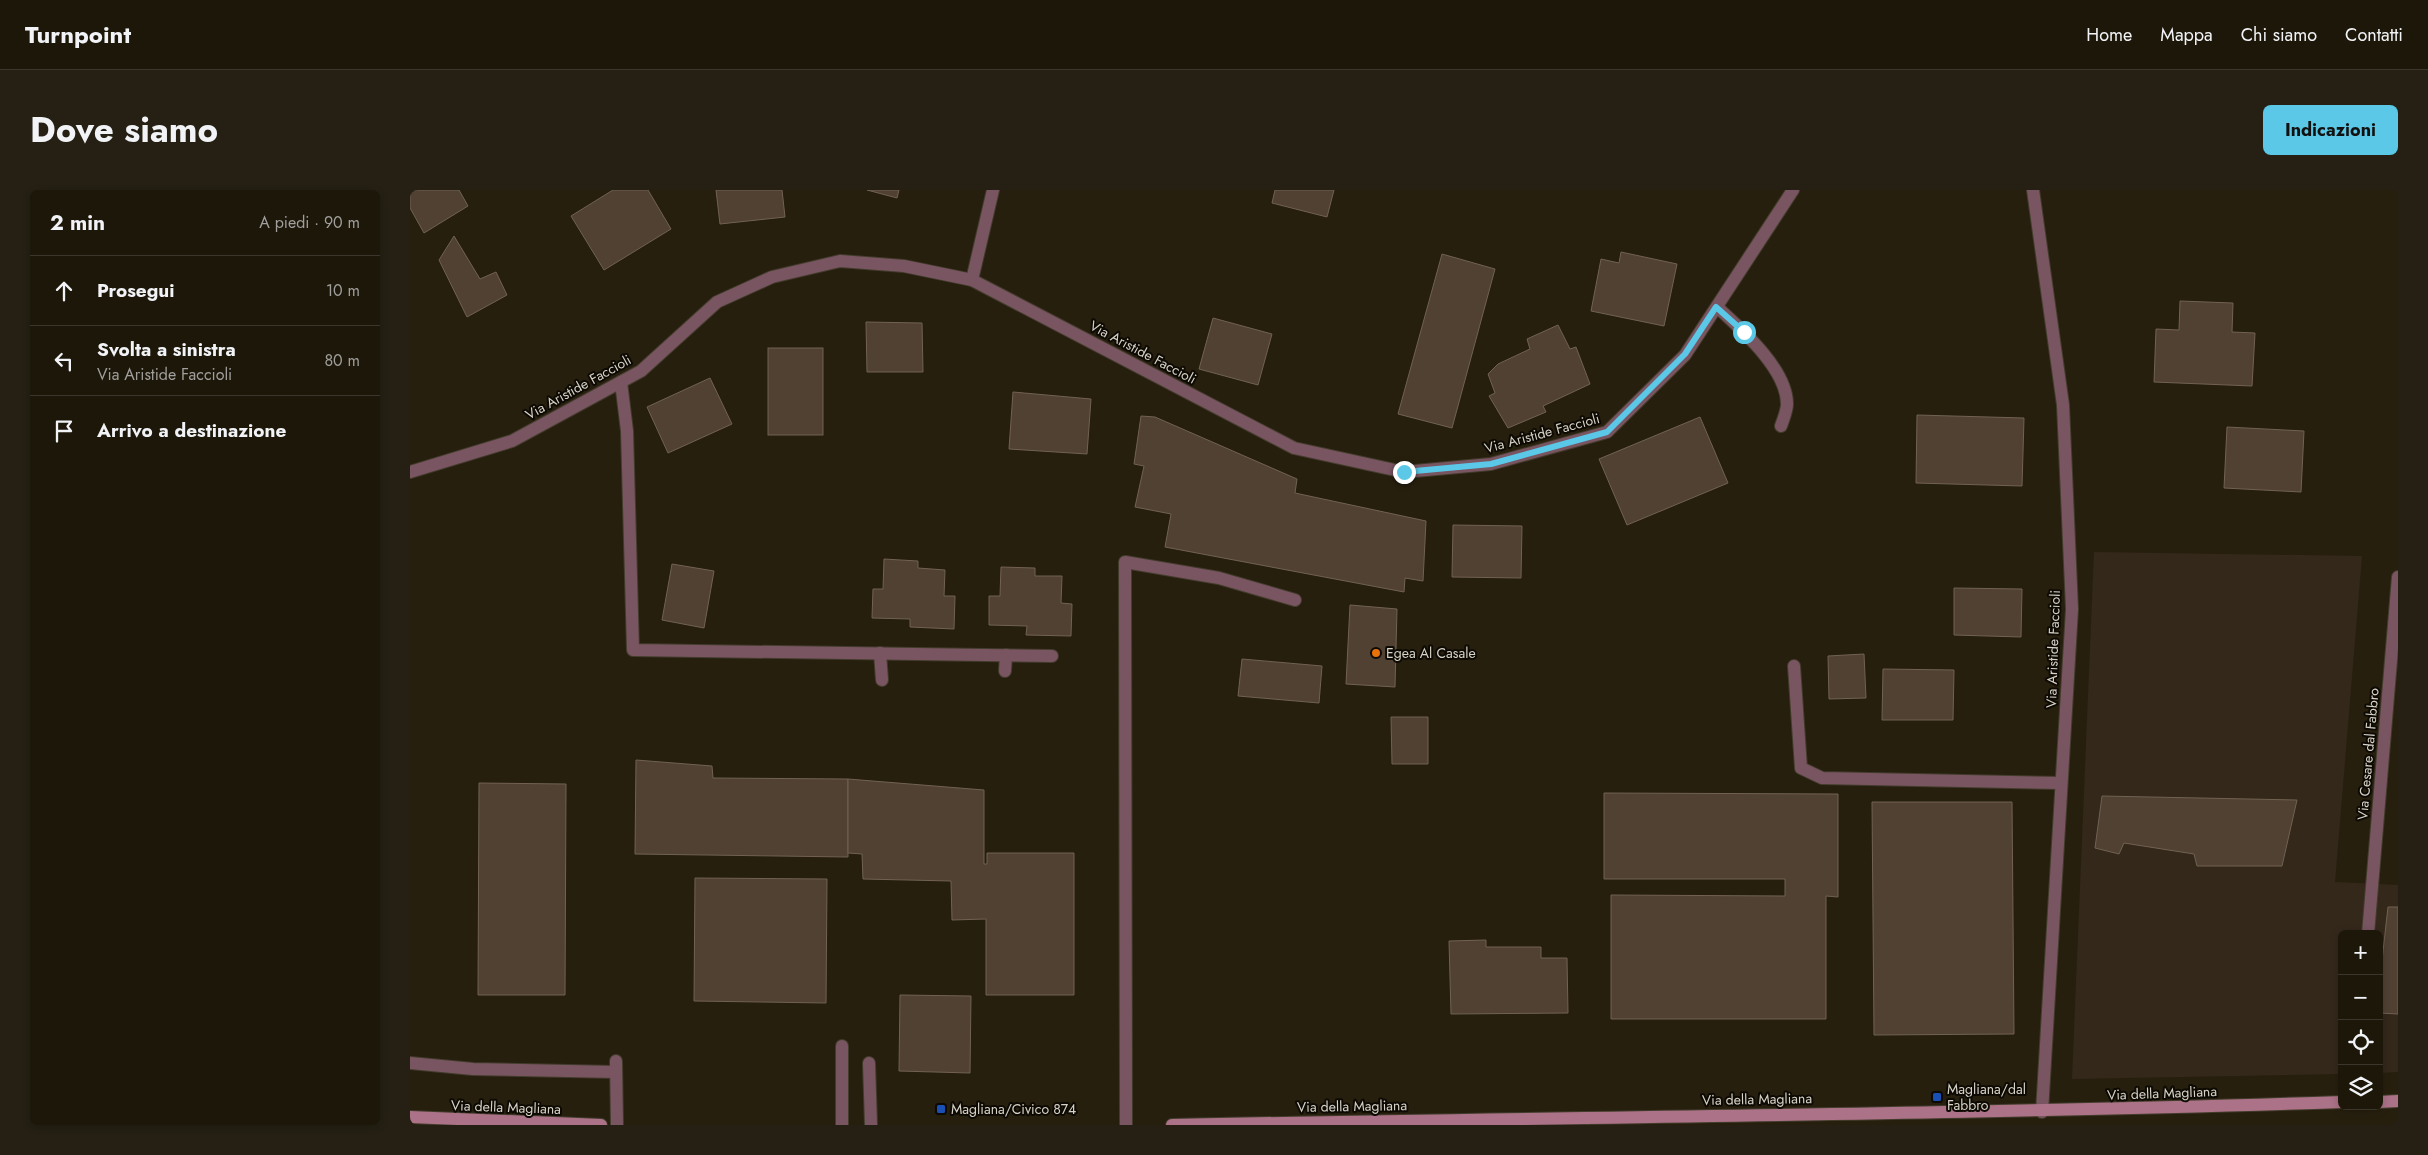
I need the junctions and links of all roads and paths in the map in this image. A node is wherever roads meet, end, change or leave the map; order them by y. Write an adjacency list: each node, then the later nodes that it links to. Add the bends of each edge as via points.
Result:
1 (993, 190): 4 (street)
2 (1793, 190): 5 (street, Via Aristide Faccioli)
3 (2032, 190): 17 (street, Via Aristide Faccioli, via 2063,406 2072,609)
4 (972, 280): 5 (street, Via Aristide Faccioli, via 1294,448 1404,472 1491,464 1607,432 1685,354); 6 (street, Via Aristide Faccioli, via 904,266 840,261 772,277 717,302 641,371)
5 (1716, 307): 7 (street, via 1744,332 1782,379 1787,405)
6 (621, 382): 8 (street, Via Aristide Faccioli, via 512,441); 11 (street, via 627,430 633,650)
7 (1781, 426)
8 (410, 472)
9 (2398, 577): 18 (street, Via Cesare dal Fabbro)
10 (1295, 600): 31 (street, via 1219,578 1125,562)
11 (880, 653): 12 (street); 16 (street)
12 (1006, 655): 13 (street); 15 (street)
13 (1052, 656)
14 (1794, 666): 17 (street, via 1801,768 1822,778)
15 (1005, 672)
16 (882, 680)
17 (2061, 782): 25 (street, Via Aristide Faccioli)
18 (2368, 930)
19 (842, 1046): 29 (street)
20 (410, 1063): 28 (street, via 473,1069 616,1066)
21 (868, 1063): 30 (street)
22 (2398, 1101): 24 (main road)
23 (2338, 1102): 25 (main road, Via della Magliana)
24 (2383, 1102)
25 (2042, 1112): 32 (main road, Via della Magliana, via 1583,1116)
26 (410, 1117): 27 (main road, Via della Magliana)
27 (601, 1125)
28 (617, 1125)
29 (842, 1125)
30 (871, 1125)
31 (1126, 1125)
32 (1172, 1125)

